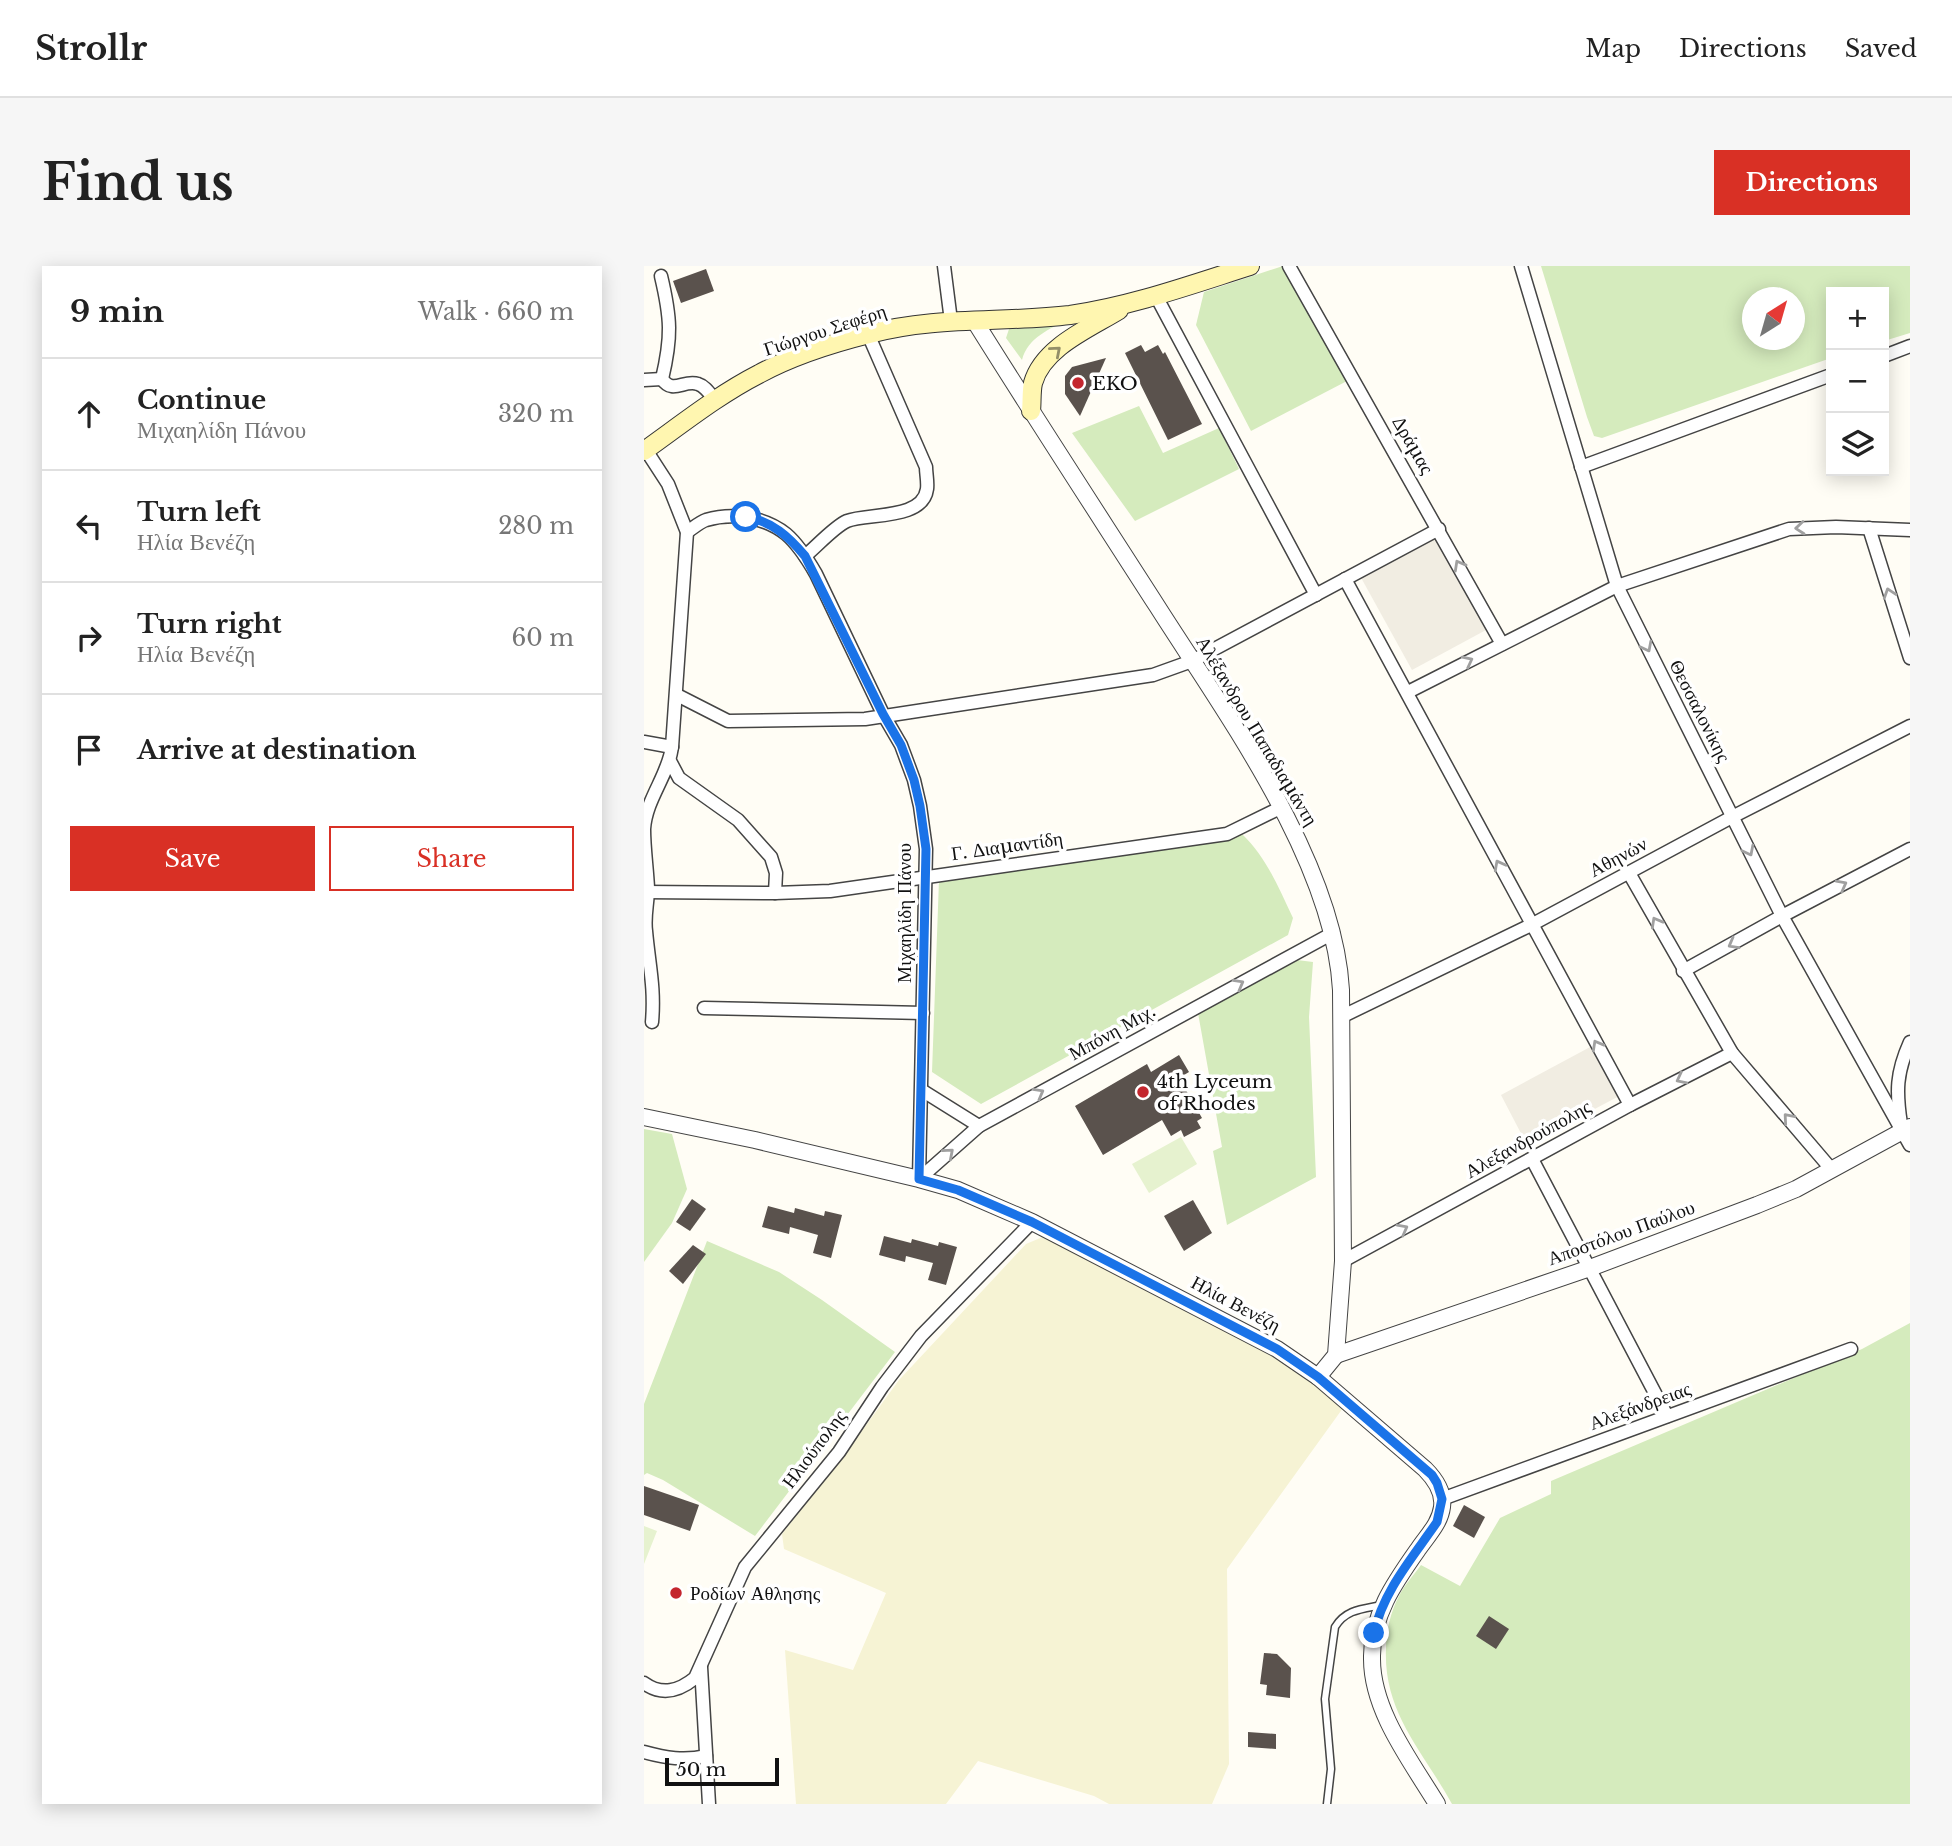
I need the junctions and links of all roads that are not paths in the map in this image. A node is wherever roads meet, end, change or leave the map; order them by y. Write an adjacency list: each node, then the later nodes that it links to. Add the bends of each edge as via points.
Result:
1 (944, 266): 9 (street)
2 (1250, 266): 6 (main road)
3 (1289, 266): 21 (street, Δράμας)
4 (1521, 266): 19 (street, Θεσσαλονίκης)
5 (661, 276): 14 (street, via 670,320)
6 (1156, 296): 7 (main road); 27 (street)
7 (1126, 305): 8 (main road, Γιώργου Σεφέρη, via 1069,315); 17 (main road, one-way to 7, via 1037,373 1052,353)
8 (974, 320): 9 (main road, Γιώργου Σεφέρη); 17 (street, Αλέξανδρου Παπαδιαμάντη)
9 (951, 321): 10 (main road, Γιώργου Σεφέρη)
10 (868, 334): 16 (main road, Γιώργου Σεφέρη, via 760,373); 24 (street, via 926,467 927,490 907,512 842,523)
11 (1910, 346): 12 (street)
12 (1889, 354)
13 (1826, 377): 19 (street)
14 (662, 379): 15 (street); 16 (street, via 673,388 699,384)
15 (644, 380)
16 (715, 400): 18 (main road, Γιώργου Σεφέρη)
17 (1031, 411): 30 (street, Αλέξανδρου Παπαδιαμάντη)
18 (645, 451): 23 (street, via 668,484)
19 (1581, 467): 26 (street, Θεσσαλονίκης)
20 (1869, 528): 22 (street); 26 (street, one-way to 26, via 1789,529); 29 (street, one-way to 20)
21 (1439, 529): 25 (street); 28 (street, Δράμας, one-way to 21)
22 (1910, 530)
23 (687, 532): 24 (street, Μιχαηλίδη Πάνου, via 704,520 760,519 786,534); 32 (street)
24 (805, 556): 33 (street, Μιχαηλίδη Πάνου)
25 (1345, 579): 27 (street); 31 (street)
26 (1617, 586): 28 (street); 38 (street, Θεσσαλονίκης, one-way to 38)
27 (1316, 595): 30 (street)
28 (1502, 644): 31 (street, one-way to 28)
29 (1910, 658)
30 (1192, 661): 33 (street, via 1153,675); 37 (street, Αλέξανδρου Παπαδιαμάντη)
31 (1408, 692): 45 (street, one-way to 31)
32 (677, 695): 33 (street, via 728,721 865,719); 36 (street)
33 (883, 714): 41 (street, Μιχαηλίδη Πάνου, via 914,780 926,849)
34 (1910, 726): 38 (street, Αθηνών)
35 (644, 742): 36 (street)
36 (671, 754): 42 (street, via 644,828); 43 (street, via 679,778 738,820 771,857)
37 (1280, 807): 41 (street, Γ. Διαμαντίδη, via 1227,834); 46 (street, Αλέξανδρου Παπαδιαμάντη)
38 (1732, 817): 40 (street, Αθηνών); 44 (street, Θεσσαλονίκης, one-way to 44)
39 (1910, 849): 44 (street, one-way to 39)
40 (1629, 873): 45 (street, Αθηνών); 47 (street, one-way to 40)
41 (924, 878): 43 (street, Γ. Διαμαντίδη, via 830,891); 49 (street, Μιχαηλίδη Πάνου)
42 (646, 892): 43 (street, Γ. Διαμαντίδη); 51 (street)
43 (775, 893)
44 (1782, 916): 47 (street, one-way to 47); 58 (street, Θεσσαλονίκης)
45 (1531, 925): 50 (street, Αθηνών); 55 (street, one-way to 45)
46 (1333, 933): 50 (street, Αλέξανδρου Παπαδιαμάντη, via 1340,964); 57 (street, Μπόνη Μιχ., one-way to 46)
47 (1683, 971): 53 (street)
48 (704, 1008): 49 (street)
49 (923, 1013): 54 (street, Μιχαηλίδη Πάνου)
50 (1341, 1017): 63 (street, Αλέξανδρου Παπαδιαμάντη)
51 (652, 1022)
52 (1910, 1042): 58 (street, via 1901,1061 1896,1092)
53 (1732, 1053): 55 (street, Αλεξανδρούπολης, one-way to 55); 60 (street, one-way to 53)
54 (923, 1091): 57 (street); 61 (street, Μιχαηλίδη Πάνου)
55 (1630, 1105): 59 (street, Αλεξανδρούπολης)
56 (644, 1117): 61 (street, Ηλία Βενέζη)
57 (979, 1126): 61 (street, Μπόνη Μιχ., one-way to 57)
58 (1907, 1135): 60 (street, Αποστόλου Παύλου)
59 (1532, 1159): 63 (street, Αλεξανδρούπολης, one-way to 59); 64 (street)
60 (1832, 1170): 64 (street, Αποστόλου Παύλου, via 1757,1205)
61 (919, 1179): 62 (street, Ηλία Βενέζη, via 958,1190)
62 (1032, 1222): 67 (street, Ηλία Βενέζη, via 1277,1349); 71 (street, Ηλιούπολης, via 921,1336 839,1452 745,1567)
63 (1343, 1261): 66 (street, Αλέξανδρου Παπαδιαμάντη)
64 (1590, 1268): 66 (street, Αποστόλου Παύλου); 68 (street)
65 (1851, 1349): 68 (street, Αλεξάνδρειας)
66 (1336, 1354): 67 (street)
67 (1318, 1377): 69 (street, Ηλία Βενέζη, via 1426,1469)
68 (1667, 1416): 69 (street, Αλεξάνδρειας)
69 (1442, 1499): 70 (street, via 1437,1522)
70 (1384, 1604): 76 (lane, via 1352,1611 1335,1627 1325,1699 1331,1769); 77 (street, via 1372,1647 1377,1689 1395,1732)
71 (701, 1666): 72 (street, Ηλιούπολης, via 695,1678 670,1692 653,1690); 74 (street)
72 (644, 1683)
73 (644, 1752): 74 (street, via 687,1760)
74 (706, 1756): 75 (street)
75 (709, 1804)
76 (1327, 1804)
77 (1437, 1804)

